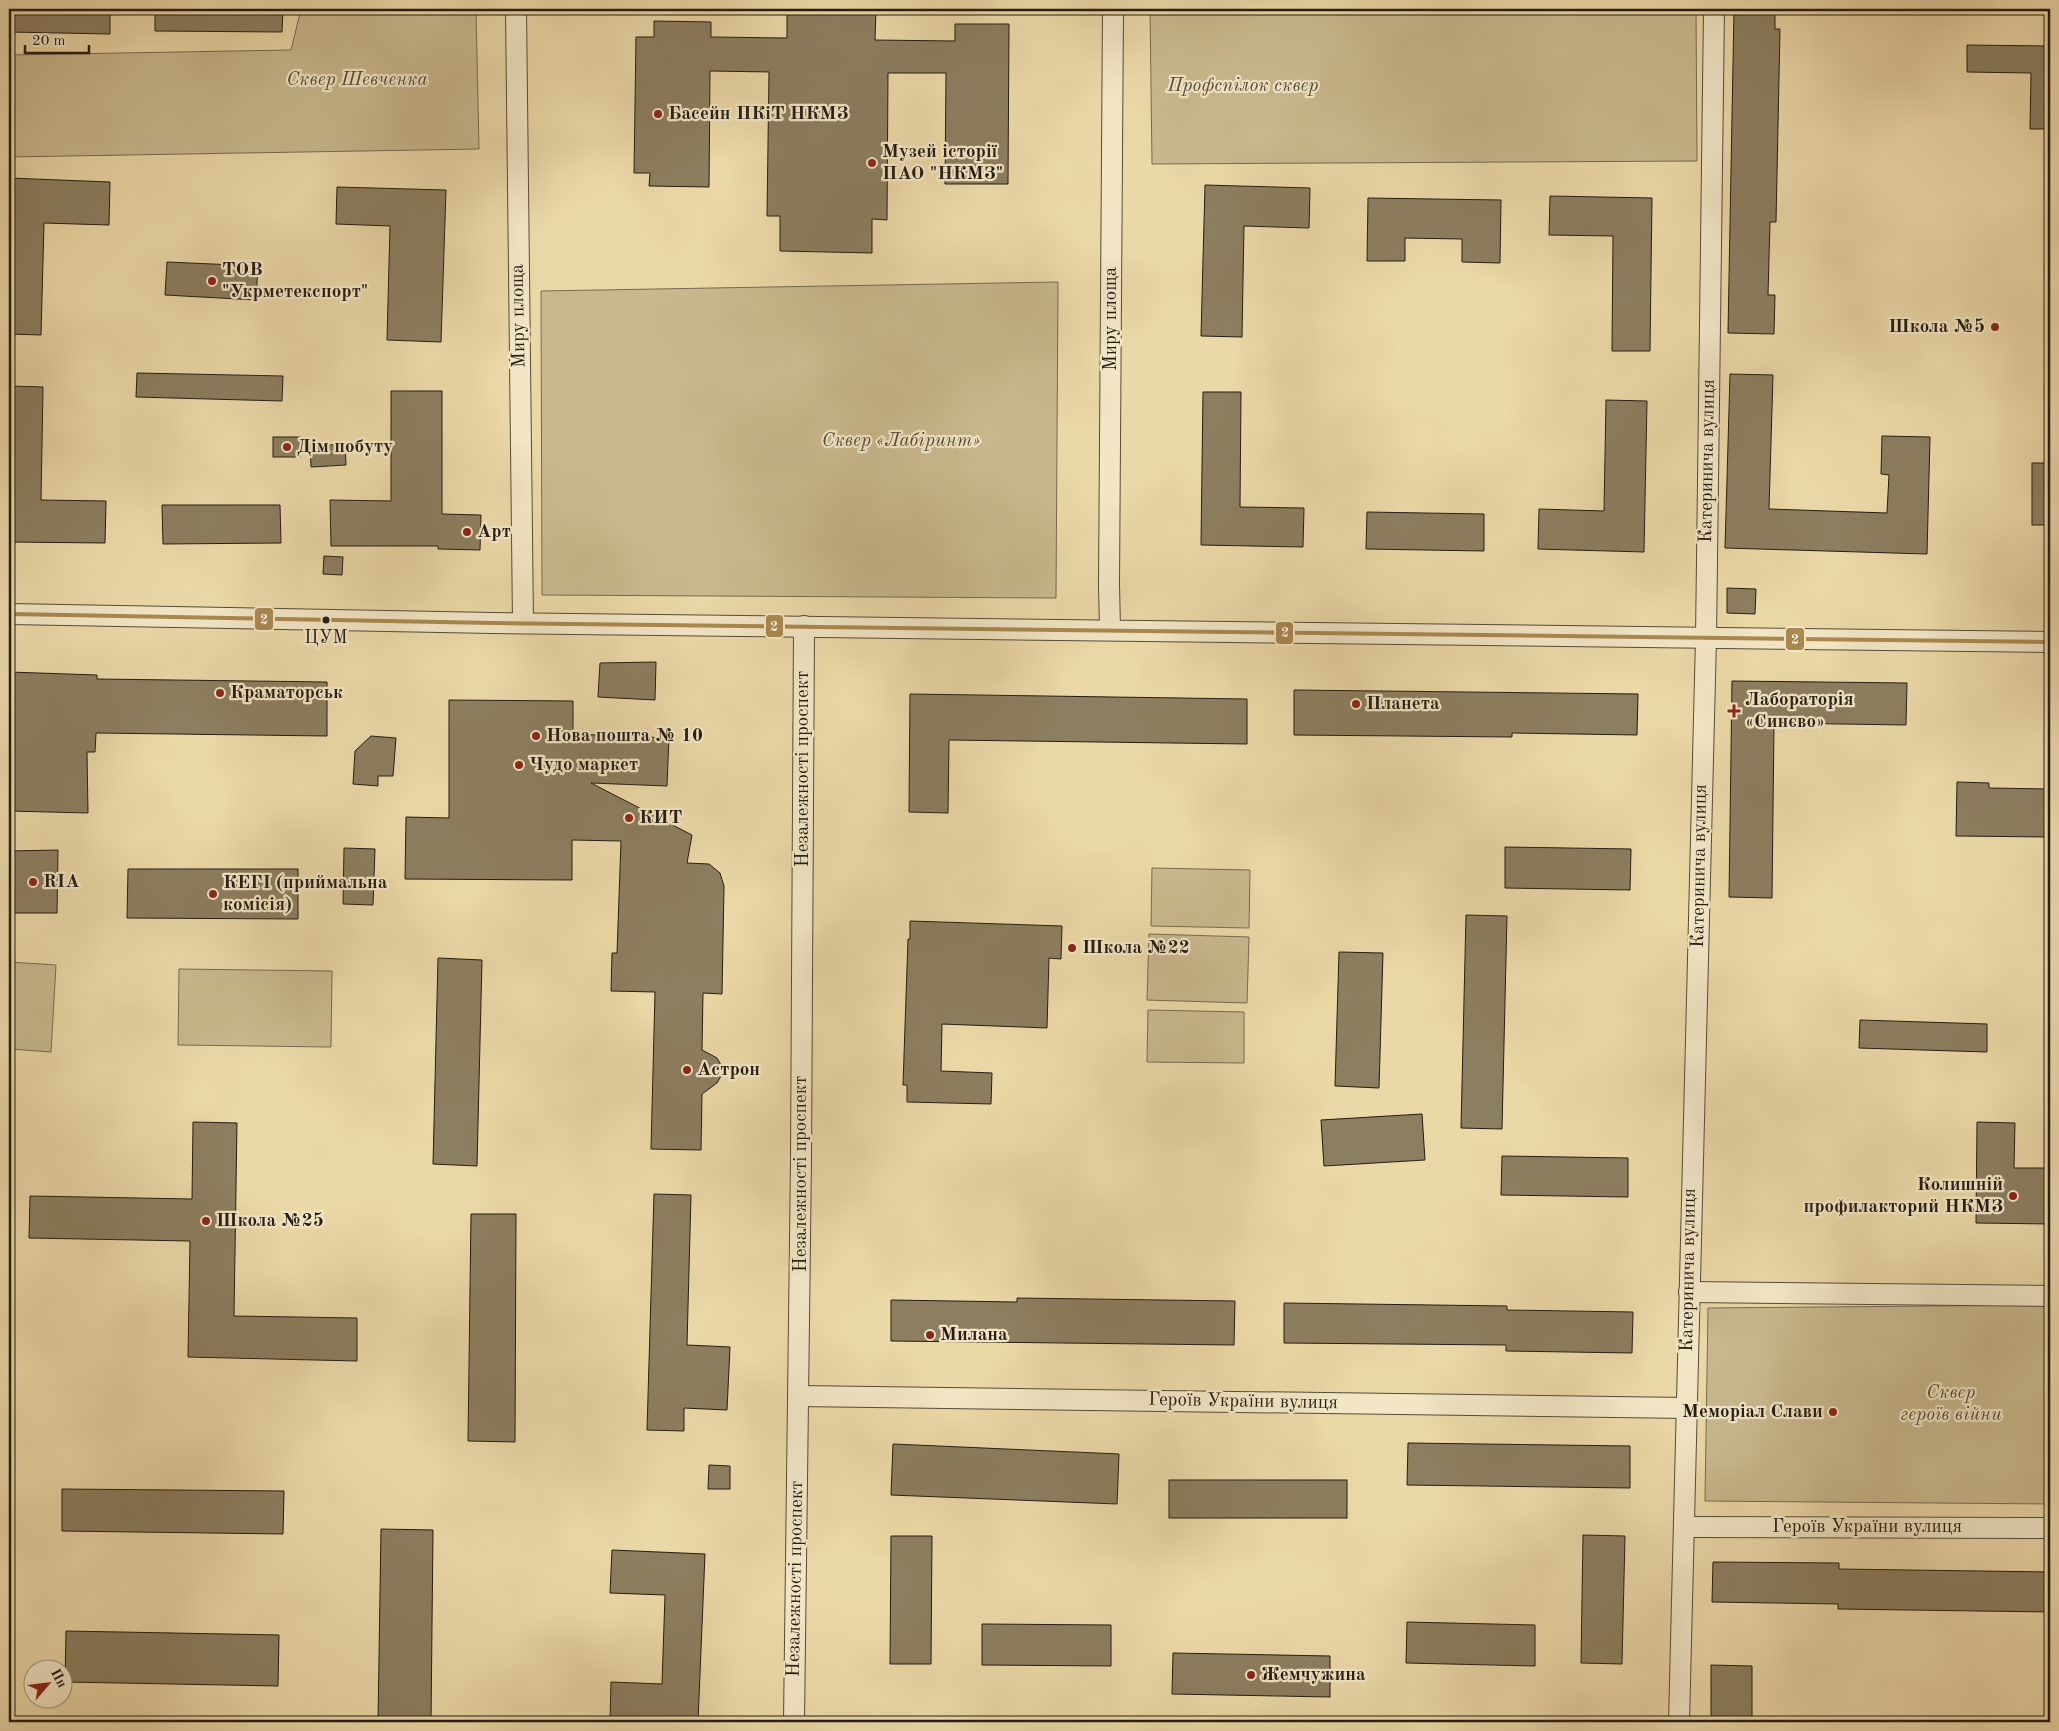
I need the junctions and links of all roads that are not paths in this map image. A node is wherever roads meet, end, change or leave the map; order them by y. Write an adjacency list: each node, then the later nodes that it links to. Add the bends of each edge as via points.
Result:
1 (516, 9): 5 (street, Миру площа)
2 (1113, 9): 7 (street, Миру площа)
3 (1714, 9): 8 (street, Катеринича вулиця)
4 (9, 614): 5 (street)
5 (523, 623): 6 (street)
6 (804, 626): 7 (street); 12 (street, Незалежності проспект)
7 (1110, 629): 8 (street)
8 (1706, 638): 9 (street); 10 (street, Катеринича вулиця)
9 (2050, 642)
10 (1689, 1292): 11 (street); 13 (street, Катеринича вулиця)
11 (2050, 1296)
12 (799, 1396): 13 (street, Героїв України вулиця); 16 (street, Незалежності проспект)
13 (1686, 1408): 14 (street, Катеринича вулиця)
14 (1684, 1527): 15 (street, Героїв України вулиця); 17 (street, Катеринича вулиця)
15 (2050, 1528)
16 (794, 1722)
17 (1679, 1722)

